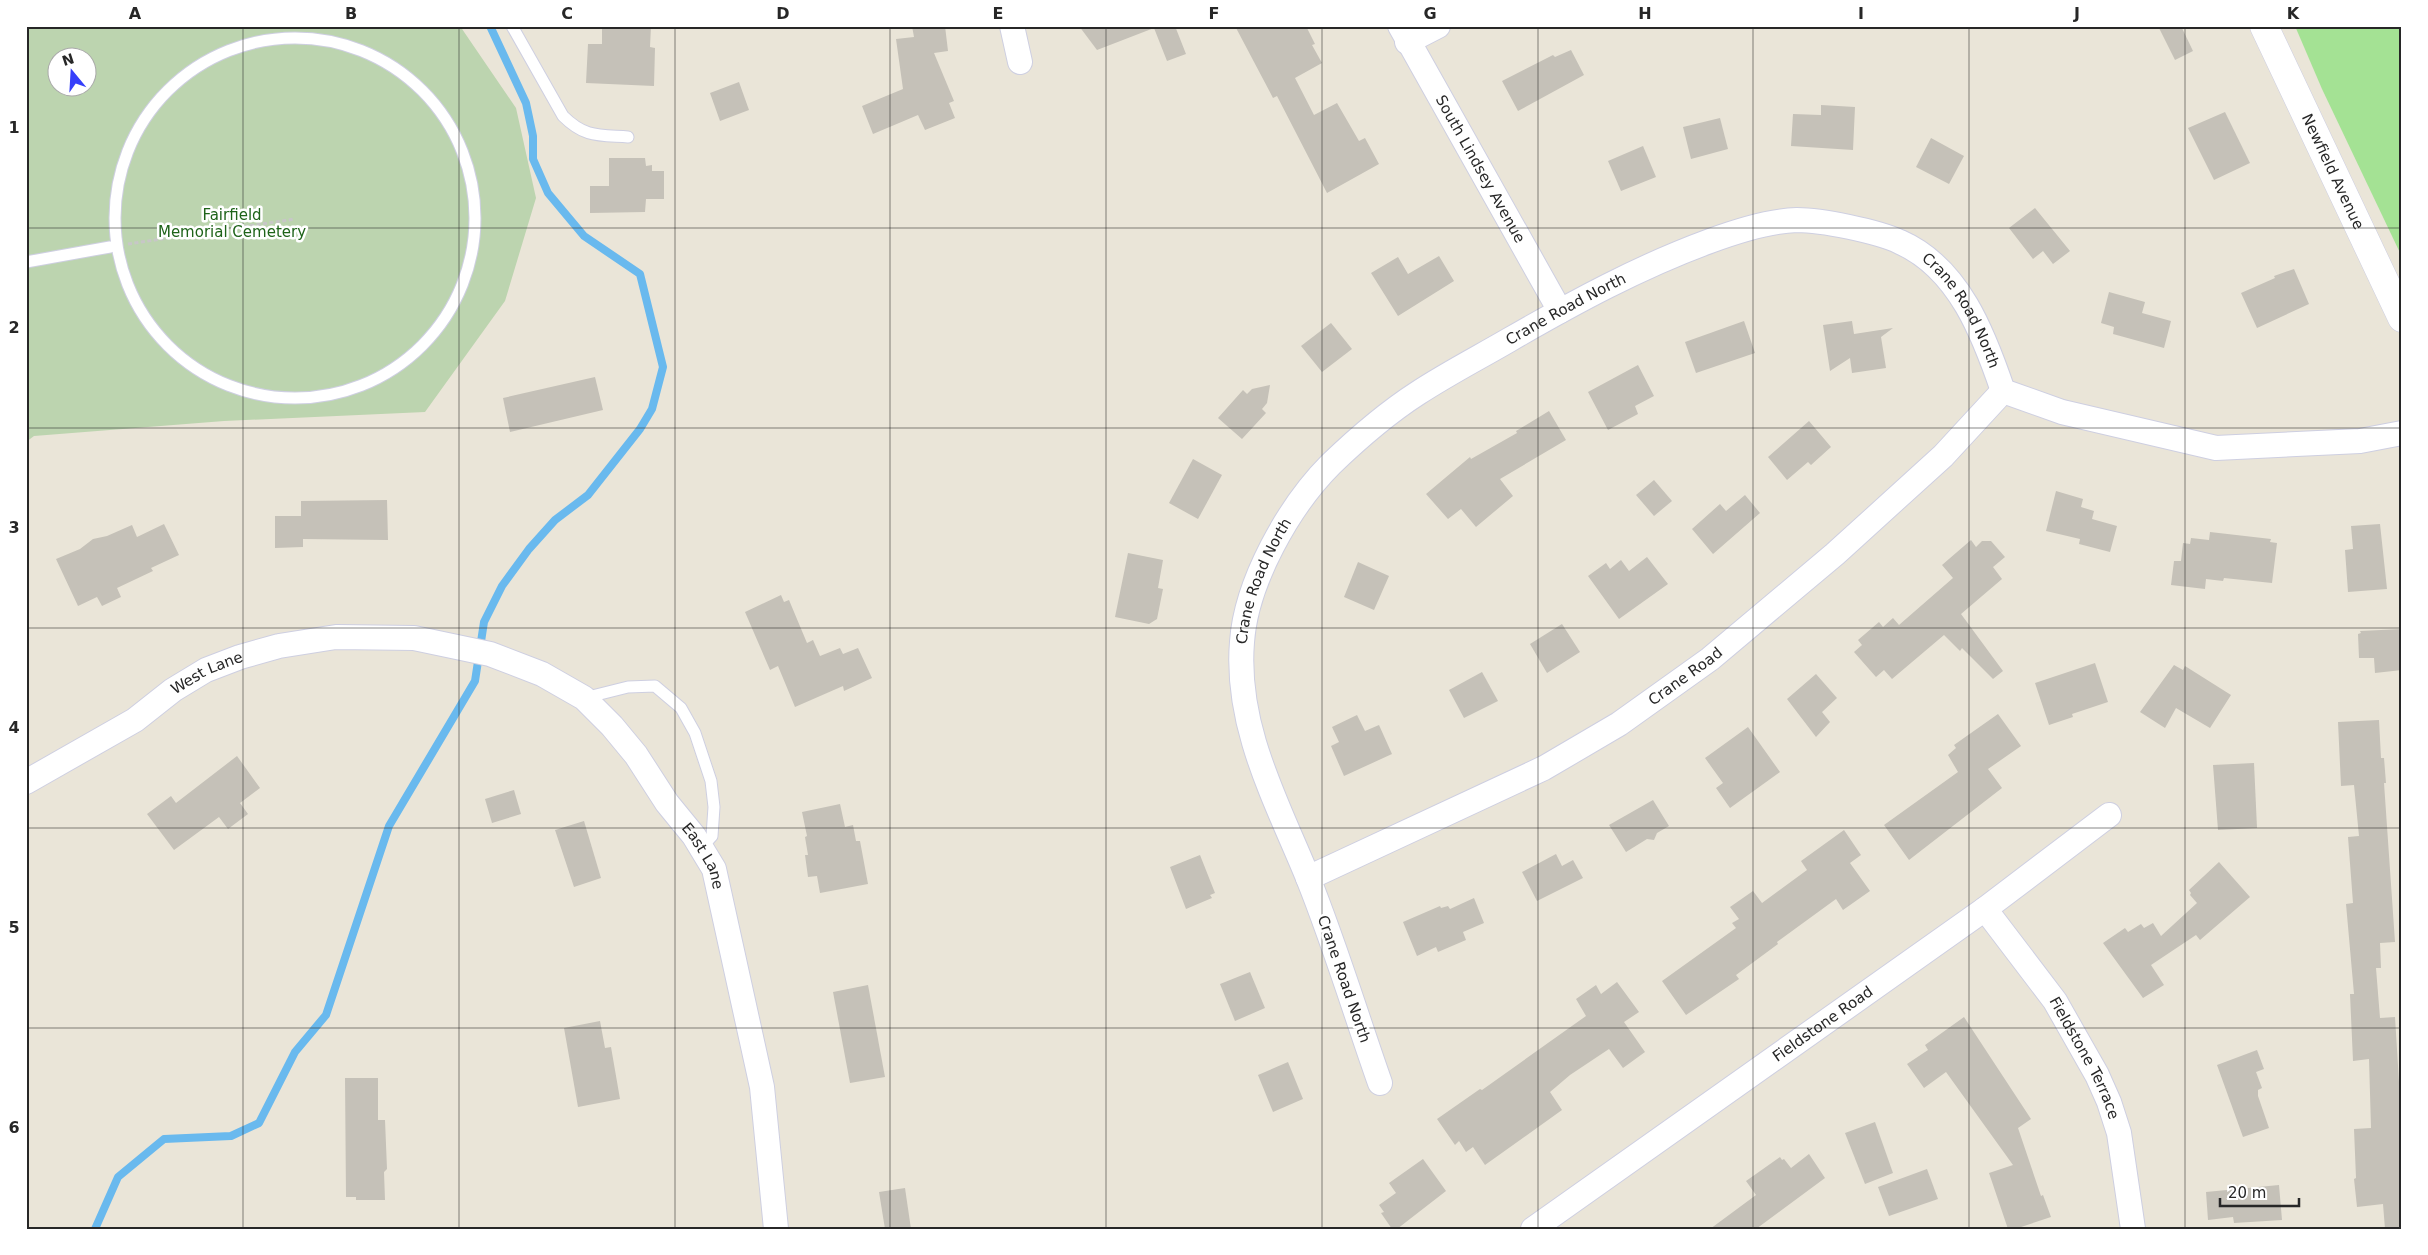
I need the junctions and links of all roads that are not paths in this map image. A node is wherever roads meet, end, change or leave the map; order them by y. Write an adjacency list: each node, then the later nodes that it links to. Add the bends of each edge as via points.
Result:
1 (512, 26): 7 (lane, via 563,116 574,127 596,135)
2 (1012, 26): 6 (street)
3 (1438, 26): 5 (street)
4 (2264, 26): 11 (main road, Newfield Avenue)
5 (1403, 34): 10 (street, South Lindsey Avenue)
6 (1020, 62)
7 (628, 136)
8 (110, 247): 8 (lane, via 116,267 150,321 172,347 213,377 262,393 293,397 328,395 377,380 421,354 456,301 470,262 476,234 476,208 470,182 448,126 416,81 394,63 344,45 301,40 264,43 194,69 167,88 149,110 131,142 119,178 111,213); 9 (lane)
9 (26, 262)
10 (1560, 311): 12 (street, Crane Road North, via 1645,267 1723,236 1796,220 1829,223 1899,241 1924,257 1945,277 1964,300 1976,322); 19 (street, Crane Road North, via 1416,394 1366,433 1329,466 1297,506 1257,576 1246,611 1241,644 1250,727 1275,803)
11 (2402, 318)
12 (2003, 392): 13 (street, via 2062,412 2216,448 2360,441); 19 (street, Crane Road, via 1942,456 1835,554 1710,659 1619,724 1544,768)
13 (2402, 433)
14 (414, 638): 15 (street, East Lane, via 483,652 542,674); 16 (street, West Lane, via 336,637 279,646 240,657 206,670 173,690 135,720)
15 (584, 698): 18 (street, East Lane, via 636,755); 18 (lane, via 628,687 655,686 681,708 695,733 711,781 714,807 712,836)
16 (26, 782)
17 (2109, 815): 20 (street, Fieldstone Road)
18 (701, 848): 22 (street, East Lane, via 714,869 762,1087)
19 (1308, 878): 21 (street, Crane Road North)
20 (1984, 909): 23 (street, Fieldstone Road); 24 (street, Fieldstone Terrace, via 2055,1001 2110,1102 2119,1133)
21 (1380, 1083)
22 (776, 1229)
23 (1533, 1229)
24 (2133, 1229)

